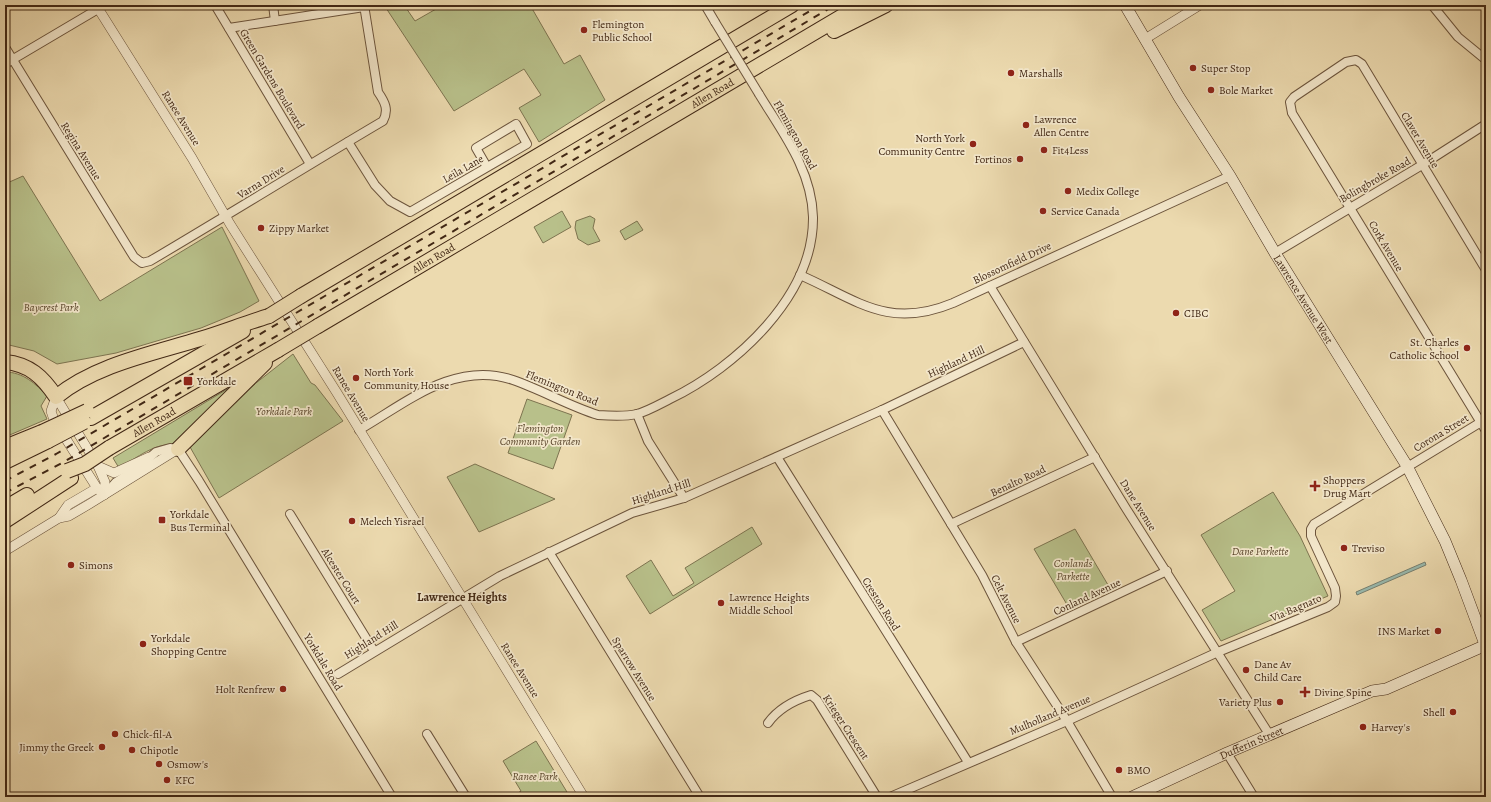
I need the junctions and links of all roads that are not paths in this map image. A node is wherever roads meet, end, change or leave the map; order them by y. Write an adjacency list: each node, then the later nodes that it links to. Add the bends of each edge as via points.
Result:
1 (215, 5): 14 (street, Green Gardens Boulevard)
2 (273, 5): 13 (street)
3 (705, 5): 34 (street, Flemington Road, bridge, via 796,155 808,187 812,208 812,230)
4 (786, 5): 15 (highway)
5 (792, 5): 15 (highway)
6 (861, 5): 18 (highway, Allen Road)
7 (886, 5): 18 (highway, via 780,58)
8 (1125, 5): 16 (main road, Lawrence Avenue West)
9 (1200, 5): 16 (street)
10 (1432, 5): 20 (street, via 1458,37)
11 (364, 6): 13 (street); 24 (street, Varna Drive, via 378,92 385,103 387,114 383,121)
12 (97, 7): 19 (street); 30 (street, Ranee Avenue, via 192,158)
13 (275, 21): 14 (street)
14 (228, 28): 25 (street, Green Gardens Boulevard)
15 (752, 28): 36 (highway, bridge)
16 (1145, 39): 28 (main road, Lawrence Avenue West)
17 (5, 47): 19 (street, Regina Avenue)
18 (770, 57): 38 (highway, Allen Road, bridge)
19 (13, 60): 21 (street); 32 (street, Regina Avenue, via 134,257)
20 (1486, 60)
21 (5, 64)
22 (1319, 79): 26 (street, Claver Avenue, via 1346,62 1356,60 1362,64); 29 (street, Cork Avenue, via 1290,102 1292,113)
23 (1486, 124): 26 (street, Bolingbroke Road)
24 (348, 142): 25 (street, Varna Drive); 27 (street, Leila Lane, via 375,185 390,201 410,212)
25 (310, 164): 30 (street, Varna Drive)
26 (1422, 165): 29 (street, Bolingbroke Road); 33 (street, Claver Avenue)
27 (487, 167): 27 (street, Leila Lane, via 527,144 516,124 476,148)
28 (1230, 176): 31 (main road, Lawrence Avenue West); 35 (street, Blossomfield Drive)
29 (1350, 207): 31 (street, Bolingbroke Road); 43 (street, Cork Avenue)
30 (225, 217): 32 (street, Varna Drive, via 150,261); 44 (street, Ranee Avenue)
31 (1275, 253): 54 (main road, Lawrence Avenue West)
32 (142, 262)
33 (1486, 270)
34 (800, 275): 35 (street, Blossomfield Drive, via 866,306 897,314 932,310); 42 (street, Flemington Road, via 766,326 735,356 695,386)
35 (990, 286): 37 (street, Dane Avenue)
36 (269, 316): 40 (highway, via 120,364 91,376); 46 (highway, bridge, via 162,378)
37 (1024, 342): 41 (street, Highland Hill); 51 (street, Dane Avenue)
38 (278, 350): 48 (highway); 53 (highway, Allen Road, bridge, via 109,448)
39 (5, 362): 40 (highway, via 20,364 35,372)
40 (56, 397): 53 (street); 56 (street, via 51,407 54,420)
41 (882, 410): 50 (street, Highland Hill); 63 (street, Celt Avenue)
42 (637, 414): 44 (street, Flemington Road, via 598,415 512,380 481,375 448,380 436,385); 58 (street, via 648,441)
43 (1483, 420): 45 (street, Cork Avenue); 54 (street, Corona Street)
44 (359, 430): 67 (street, Ranee Avenue)
45 (1486, 431)
46 (45, 436): 47 (highway); 52 (highway)
47 (5, 447)
48 (178, 449): 49 (street, via 163,449); 57 (street); 79 (street, Yorkdale Road)
49 (149, 457): 53 (street, via 114,473); 57 (street, via 116,482)
50 (777, 457): 58 (street, Highland Hill); 78 (street, Creston Road)
51 (1095, 457): 63 (street, Benalto Road); 66 (street, Dane Avenue)
52 (5, 462)
53 (91, 465): 55 (highway, Allen Road, bridge); 57 (street, via 105,482)
54 (1407, 466): 68 (main road, Lawrence Avenue West, via 1445,542 1468,599 1476,606); 71 (street, Via Bagnato, via 1312,526 1311,536 1336,592 1335,602)
55 (69, 475): 59 (highway, Allen Road); 62 (highway)
56 (97, 488): 57 (street); 61 (street, via 68,505)
57 (104, 495): 61 (street, via 69,516)
58 (684, 498): 65 (street, Highland Hill, via 632,513)
59 (5, 508)
60 (290, 514): 70 (street, Alcester Court)
61 (59, 518): 64 (street)
62 (5, 520)
63 (951, 524): 69 (street, Celt Avenue, via 992,594)
64 (5, 551)
65 (549, 552): 67 (street, Highland Hill, via 500,576); 82 (street, Sparrow Avenue)
66 (1167, 571): 69 (street, Conland Avenue); 71 (street, Dane Avenue)
67 (462, 599): 70 (street, Highland Hill); 81 (street, Ranee Avenue)
68 (1485, 641): 76 (main road, Dufferin Street, via 1386,688 1372,690)
69 (1016, 642): 73 (street, Celt Avenue)
70 (374, 651): 72 (street, Highland Hill)
71 (1218, 652): 73 (street, Mulholland Avenue); 76 (street, Dane Avenue)
72 (338, 674)
73 (1066, 720): 78 (street, Mulholland Avenue); 85 (street, Celt Avenue)
74 (768, 723): 83 (street, Krieger Crescent, via 774,714 811,695 817,700)
75 (428, 734): 80 (street)
76 (1269, 734): 77 (main road, Dufferin Street)
77 (1227, 753): 86 (main road, Dufferin Street); 87 (street)
78 (968, 762): 84 (street, Mulholland Avenue)
79 (392, 797)
80 (466, 797)
81 (584, 797)
82 (700, 797)
83 (877, 797)
84 (890, 797)
85 (1112, 797)
86 (1132, 797)
87 (1254, 797)

